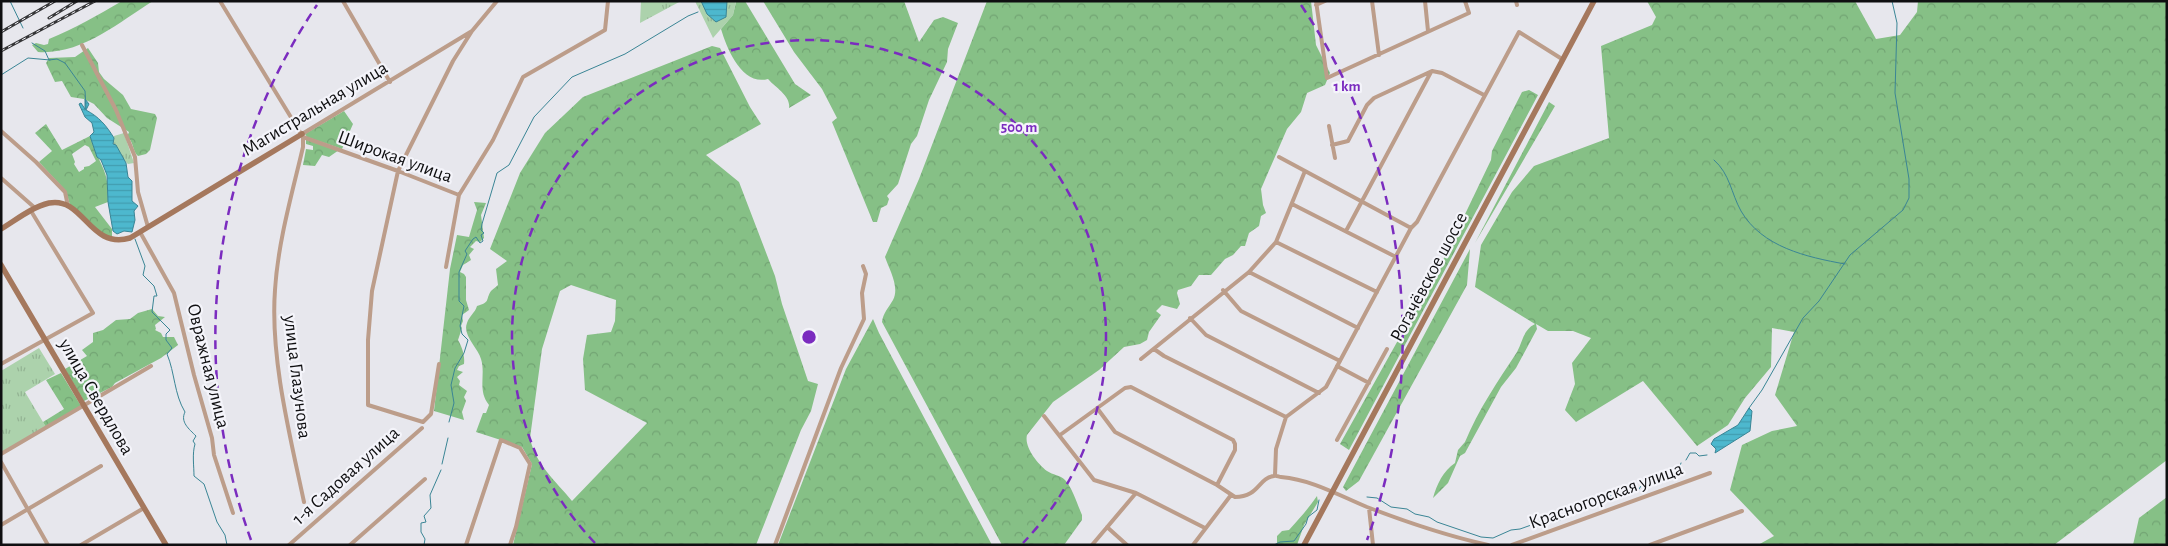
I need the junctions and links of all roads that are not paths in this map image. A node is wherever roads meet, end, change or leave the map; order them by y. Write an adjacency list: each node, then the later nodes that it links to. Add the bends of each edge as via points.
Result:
1 (220, 1): 21 (street)
2 (343, 1): 17 (street)
3 (497, 1): 11 (street, Магистральная улица)
4 (608, 1): 28 (street, Широкая улица, via 606,30 523,77 493,140)
5 (1326, 1): 10 (street)
6 (1372, 1): 14 (street)
7 (1425, 1): 12 (street)
8 (1465, 1): 12 (street, via 1469,13)
9 (1594, 1): 15 (street, Рогачёвское шоссе)
10 (1316, 3): 14 (street, via 1327,78)
11 (472, 31): 17 (street, Магистральная улица); 25 (street, via 453,61)
12 (1428, 31): 14 (street)
13 (82, 46): 33 (street, via 116,110 134,157 138,192)
14 (1379, 55)
15 (1562, 59): 18 (street, via 1519,32); 73 (street, Рогачёвское шоссе)
16 (1432, 71): 18 (street); 22 (street, via 1374,98 1348,141); 29 (street)
17 (390, 82): 21 (street, Магистральная улица)
18 (1484, 95): 34 (street, via 1417,222)
19 (1329, 126): 22 (street)
20 (1, 131): 31 (street, via 65,192)
21 (303, 136): 25 (street, Широкая улица); 33 (street, Магистральная улица); 76 (street, улица Глазунова, via 285,226 274,310 277,356)
22 (1332, 145): 24 (street)
23 (1279, 157): 26 (street)
24 (1335, 158)
25 (398, 171): 28 (street, Широкая улица); 54 (street, via 372,291 368,405 424,422 431,414)
26 (1305, 171): 29 (street); 30 (street)
27 (1, 178): 32 (street)
28 (459, 195): 42 (street)
29 (1362, 201): 34 (street); 36 (street)
30 (1292, 204): 36 (street); 38 (street)
31 (68, 206): 32 (street, via 51,203); 37 (street, Магистральная улица, via 96,231 112,240 123,240)
32 (34, 210): 35 (street); 48 (street, via 92,313)
33 (148, 227): 37 (street, Магистральная улица)
34 (1410, 228): 39 (street)
35 (1, 229)
36 (1346, 231): 39 (street)
37 (140, 232): 81 (street, Овражная улица, via 174,293 214,455)
38 (1276, 242): 43 (street); 45 (street)
39 (1396, 256): 45 (street)
40 (1, 265): 48 (street, улица Свердлова)
41 (862, 266): 92 (street, via 866,274 862,292 864,320 841,368)
42 (446, 267)
43 (1249, 272): 44 (street); 47 (street)
44 (1223, 290): 46 (street); 52 (street, via 1241,311)
45 (1377, 292): 47 (street)
46 (1190, 318): 49 (street); 58 (street, via 1206,335)
47 (1358, 328): 52 (street)
48 (46, 340): 53 (street); 59 (street, улица Свердлова)
49 (1154, 348): 51 (street); 62 (street)
50 (1387, 349): 57 (street)
51 (1141, 359)
52 (1340, 361): 56 (street)
53 (1, 364)
54 (439, 364)
55 (151, 366): 59 (street)
56 (1338, 366): 57 (street); 58 (street, via 1326,387)
57 (1368, 383): 65 (street)
58 (1319, 392): 62 (street)
59 (84, 406): 66 (street); 77 (street, улица Свердлова)
60 (1097, 408): 64 (street); 72 (street, via 1115,432); 72 (street, via 1131,387 1232,440 1236,444 1235,450)
61 (1044, 416): 64 (street)
62 (1286, 417): 70 (street, via 1276,449)
63 (422, 428): 88 (street, 1-я Садовая улица)
64 (1060, 435): 74 (street, via 1094,480)
65 (1337, 440)
66 (1, 454)
67 (1, 462): 79 (street)
68 (101, 466): 79 (street)
69 (1710, 473): 99 (street, Красногорская улица)
70 (1275, 475): 73 (street); 75 (street, via 1251,494 1242,497)
71 (425, 479): 89 (street)
72 (1217, 485): 75 (street)
73 (1332, 491): 78 (street); 96 (street, Рогачёвское шоссе)
74 (1136, 493): 83 (street); 84 (street)
75 (1231, 495): 84 (street)
76 (304, 502)
77 (144, 508): 86 (street); 87 (street, улица Свердлова)
78 (1369, 508): 97 (street); 98 (street)
79 (29, 509): 82 (street); 85 (street)
80 (1742, 511): 100 (street)
81 (233, 513)
82 (1, 525)
83 (1107, 527): 93 (street); 94 (street)
84 (1205, 528): 95 (street)
85 (48, 545)
86 (81, 545)
87 (166, 545)
88 (290, 545)
89 (350, 545)
90 (466, 545): 91 (street, via 501,440 520,448 530,464)
91 (510, 545)
92 (775, 545)
93 (1092, 545)
94 (1127, 545)
95 (1193, 545)
96 (1304, 545)
97 (1373, 545)
98 (1488, 545)
99 (1512, 545)
100 (1650, 545)

